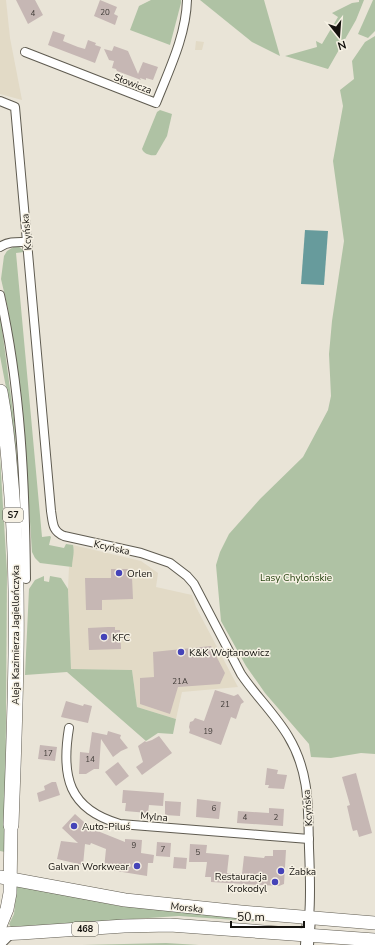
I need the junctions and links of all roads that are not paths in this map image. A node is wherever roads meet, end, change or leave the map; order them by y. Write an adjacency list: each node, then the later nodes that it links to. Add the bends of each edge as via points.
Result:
1 (187, 0): 2 (street, Słowicza, via 179,43 156,103)
2 (24, 52)
3 (0, 101): 4 (street, Kcyńska, via 16,107)
4 (27, 242): 5 (street, via 12,242); 12 (street, Kcyńska, via 55,530 64,536 170,563 194,584 241,674 280,723 296,751 308,802)
5 (0, 247)
6 (0, 295): 8 (street, via 20,439 25,498)
7 (0, 392): 9 (highway, Aleja Kazimierza Jagiellończyka / S7, via 14,528)
8 (26, 579): 9 (highway, via 23,618)
9 (16, 639): 11 (highway, Aleja Kazimierza Jagiellończyka / S7)
10 (70, 728): 12 (street, Mylna, via 66,759 70,784 80,802 106,820 120,824)
11 (11, 825): 13 (main road, Aleja Kazimierza Jagiellończyka / S7)
12 (309, 839): 14 (street, Kcyńska)
13 (5, 877): 14 (main road, Morska, via 125,900); 16 (main road, Aleja Kazimierza Jagiellończyka, via 10,893)
14 (309, 918): 15 (main road, Morska); 17 (street, Kcyńska)
15 (375, 923)
16 (4, 931): 17 (main road, Morska / 468, via 170,925); 19 (street)
17 (307, 940): 18 (main road, Morska / 468)
18 (375, 940)
19 (0, 945)

